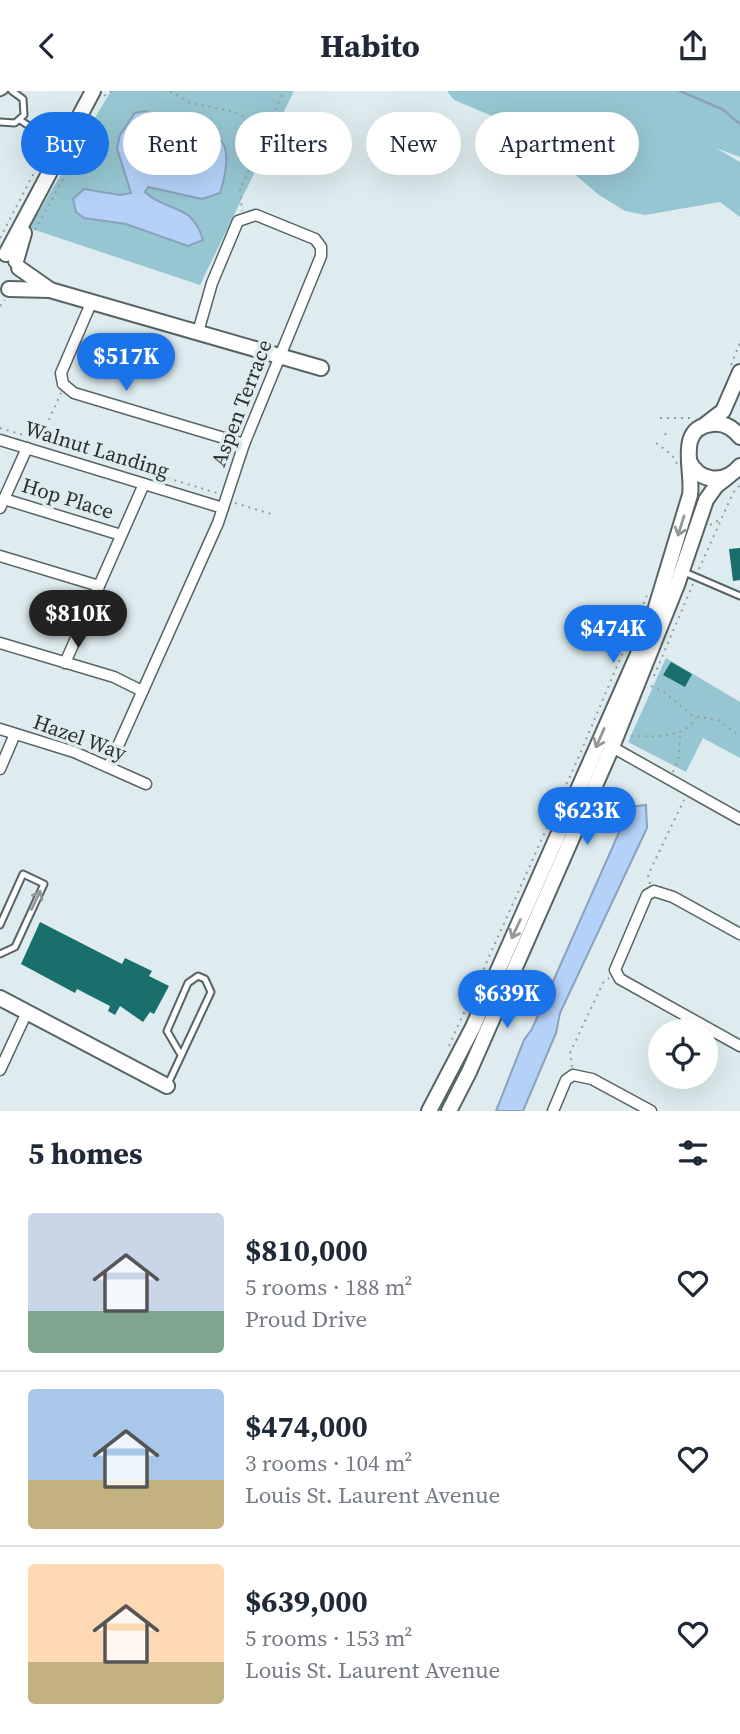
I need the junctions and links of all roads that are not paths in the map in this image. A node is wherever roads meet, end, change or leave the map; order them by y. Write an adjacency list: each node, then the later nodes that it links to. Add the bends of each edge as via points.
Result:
1 (12, 91): 4 (lane, via 25,104)
2 (93, 91): 3 (main road)
3 (78, 112)
4 (20, 120): 5 (lane)
5 (0, 122)
6 (43, 175): 7 (main road)
7 (10, 259): 8 (main road); 9 (main road, via 18,280)
8 (50, 290): 9 (main road); 10 (main road)
9 (3, 291)
10 (92, 301): 11 (main road); 18 (street, via 61,373 66,388)
11 (198, 332): 12 (main road); 12 (street, Aspen Terrace, via 212,283 242,219 256,215 315,239 321,247)
12 (279, 356): 13 (main road); 18 (street, Aspen Terrace)
13 (321, 367)
14 (735, 370): 15 (main road, via 723,411)
15 (700, 421): 16 (main road, via 724,424); 20 (main road)
16 (740, 437)
17 (0, 440): 19 (street, Walnut Landing)
18 (244, 444): 24 (street, Aspen Terrace)
19 (32, 447): 22 (street, Walnut Landing); 23 (street)
20 (684, 466): 21 (main road, via 709,478); 49 (main road, one-way to 49, via 690,495 650,627 473,1027)
21 (736, 472): 27 (main road, via 708,496)
22 (144, 484): 24 (street, Walnut Landing); 25 (street)
23 (2, 503): 25 (street, Hop Place)
24 (227, 504): 32 (street, Aspen Terrace)
25 (121, 535): 28 (street)
26 (0, 556): 28 (street)
27 (682, 571): 29 (lane); 35 (main road)
28 (99, 586): 31 (street)
29 (740, 596)
30 (0, 643): 31 (street)
31 (65, 663): 32 (street, via 114,677)
32 (142, 691): 36 (street, Aspen Terrace)
33 (0, 729): 34 (street, Hazel Way)
34 (15, 734): 36 (street, Hazel Way); 37 (street)
35 (612, 747): 39 (street); 50 (main road)
36 (109, 766): 38 (street, Hazel Way)
37 (0, 769)
38 (146, 785)
39 (740, 818)
40 (0, 925): 42 (lane, one-way to 40, via 15,947 44,884 23,874)
41 (740, 934): 45 (street, via 661,891 651,892 616,964 620,979)
42 (0, 954)
43 (0, 998): 44 (main road)
44 (27, 1012): 47 (street); 48 (main road)
45 (740, 1046)
46 (181, 1055): 46 (lane, via 211,992 205,979 198,976 188,983 167,1031); 48 (lane)
47 (0, 1070)
48 (167, 1086)
49 (429, 1111)
50 (449, 1111)
51 (553, 1111): 52 (street, via 566,1080 573,1075 592,1079)
52 (651, 1111)

